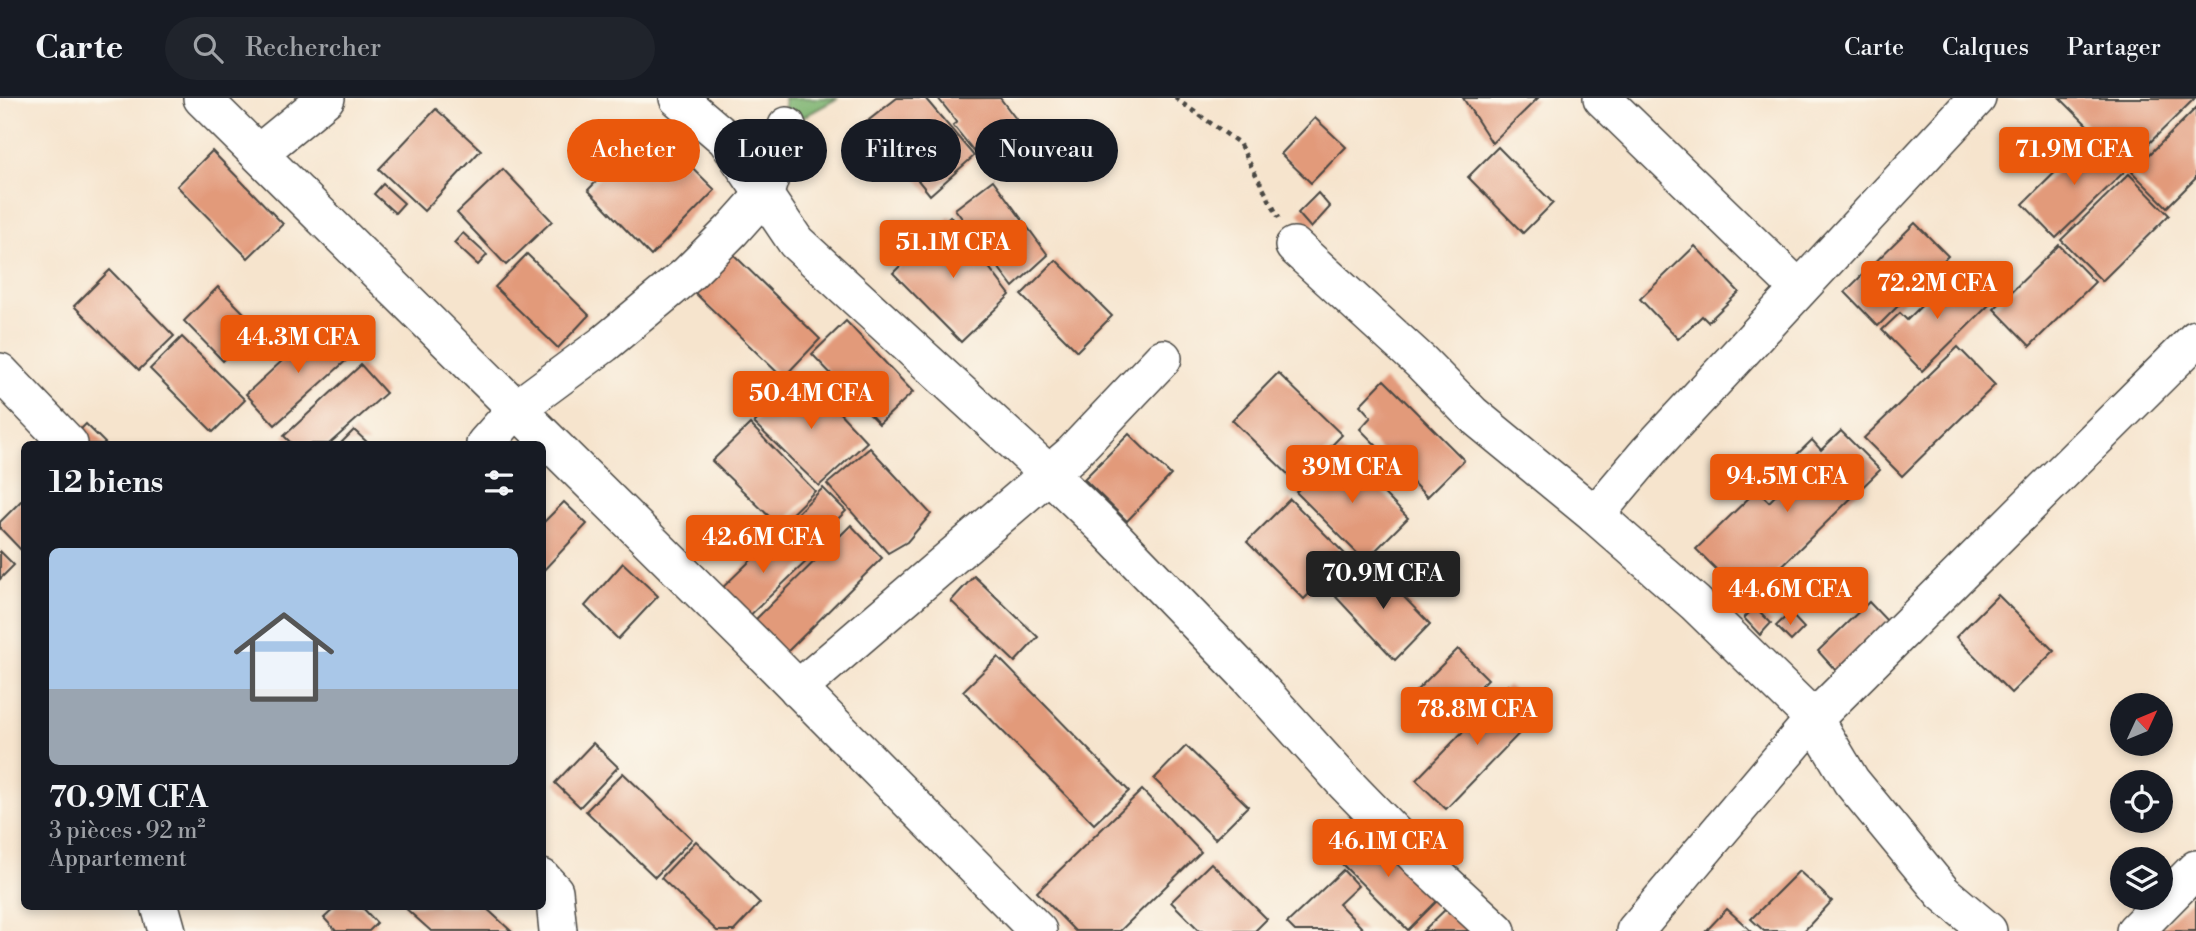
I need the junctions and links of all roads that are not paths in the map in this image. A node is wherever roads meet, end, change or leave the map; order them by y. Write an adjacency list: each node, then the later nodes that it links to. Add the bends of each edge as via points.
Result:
1 (202, 98): 6 (street)
2 (326, 98): 6 (street)
3 (678, 98): 8 (street, via 726,139)
4 (1602, 98): 10 (street)
5 (1977, 98): 10 (street)
6 (259, 153): 14 (street)
7 (769, 182): 8 (street)
8 (765, 193): 14 (street, via 687,275); 17 (street, via 796,242)
9 (1294, 246): 18 (street, via 1472,414)
10 (1799, 289): 18 (street)
11 (2196, 339): 20 (street)
12 (1163, 358): 17 (street, via 1072,454)
13 (0, 372): 15 (street)
14 (516, 409): 16 (street); 19 (street)
15 (66, 441)
16 (488, 441)
17 (1048, 473): 19 (street); 27 (street, via 1174,598 1402,841)
18 (1595, 515): 20 (street, via 1695,603)
19 (798, 689): 26 (street)
20 (1814, 719): 28 (street); 29 (street, via 1851,781 1942,893)
21 (2196, 869): 30 (street)
22 (546, 882): 25 (street, via 554,891)
23 (161, 910): 24 (street)
24 (167, 931)
25 (558, 931)
26 (1038, 931)
27 (1497, 931)
28 (1635, 931)
29 (1988, 931)
30 (2135, 931)

